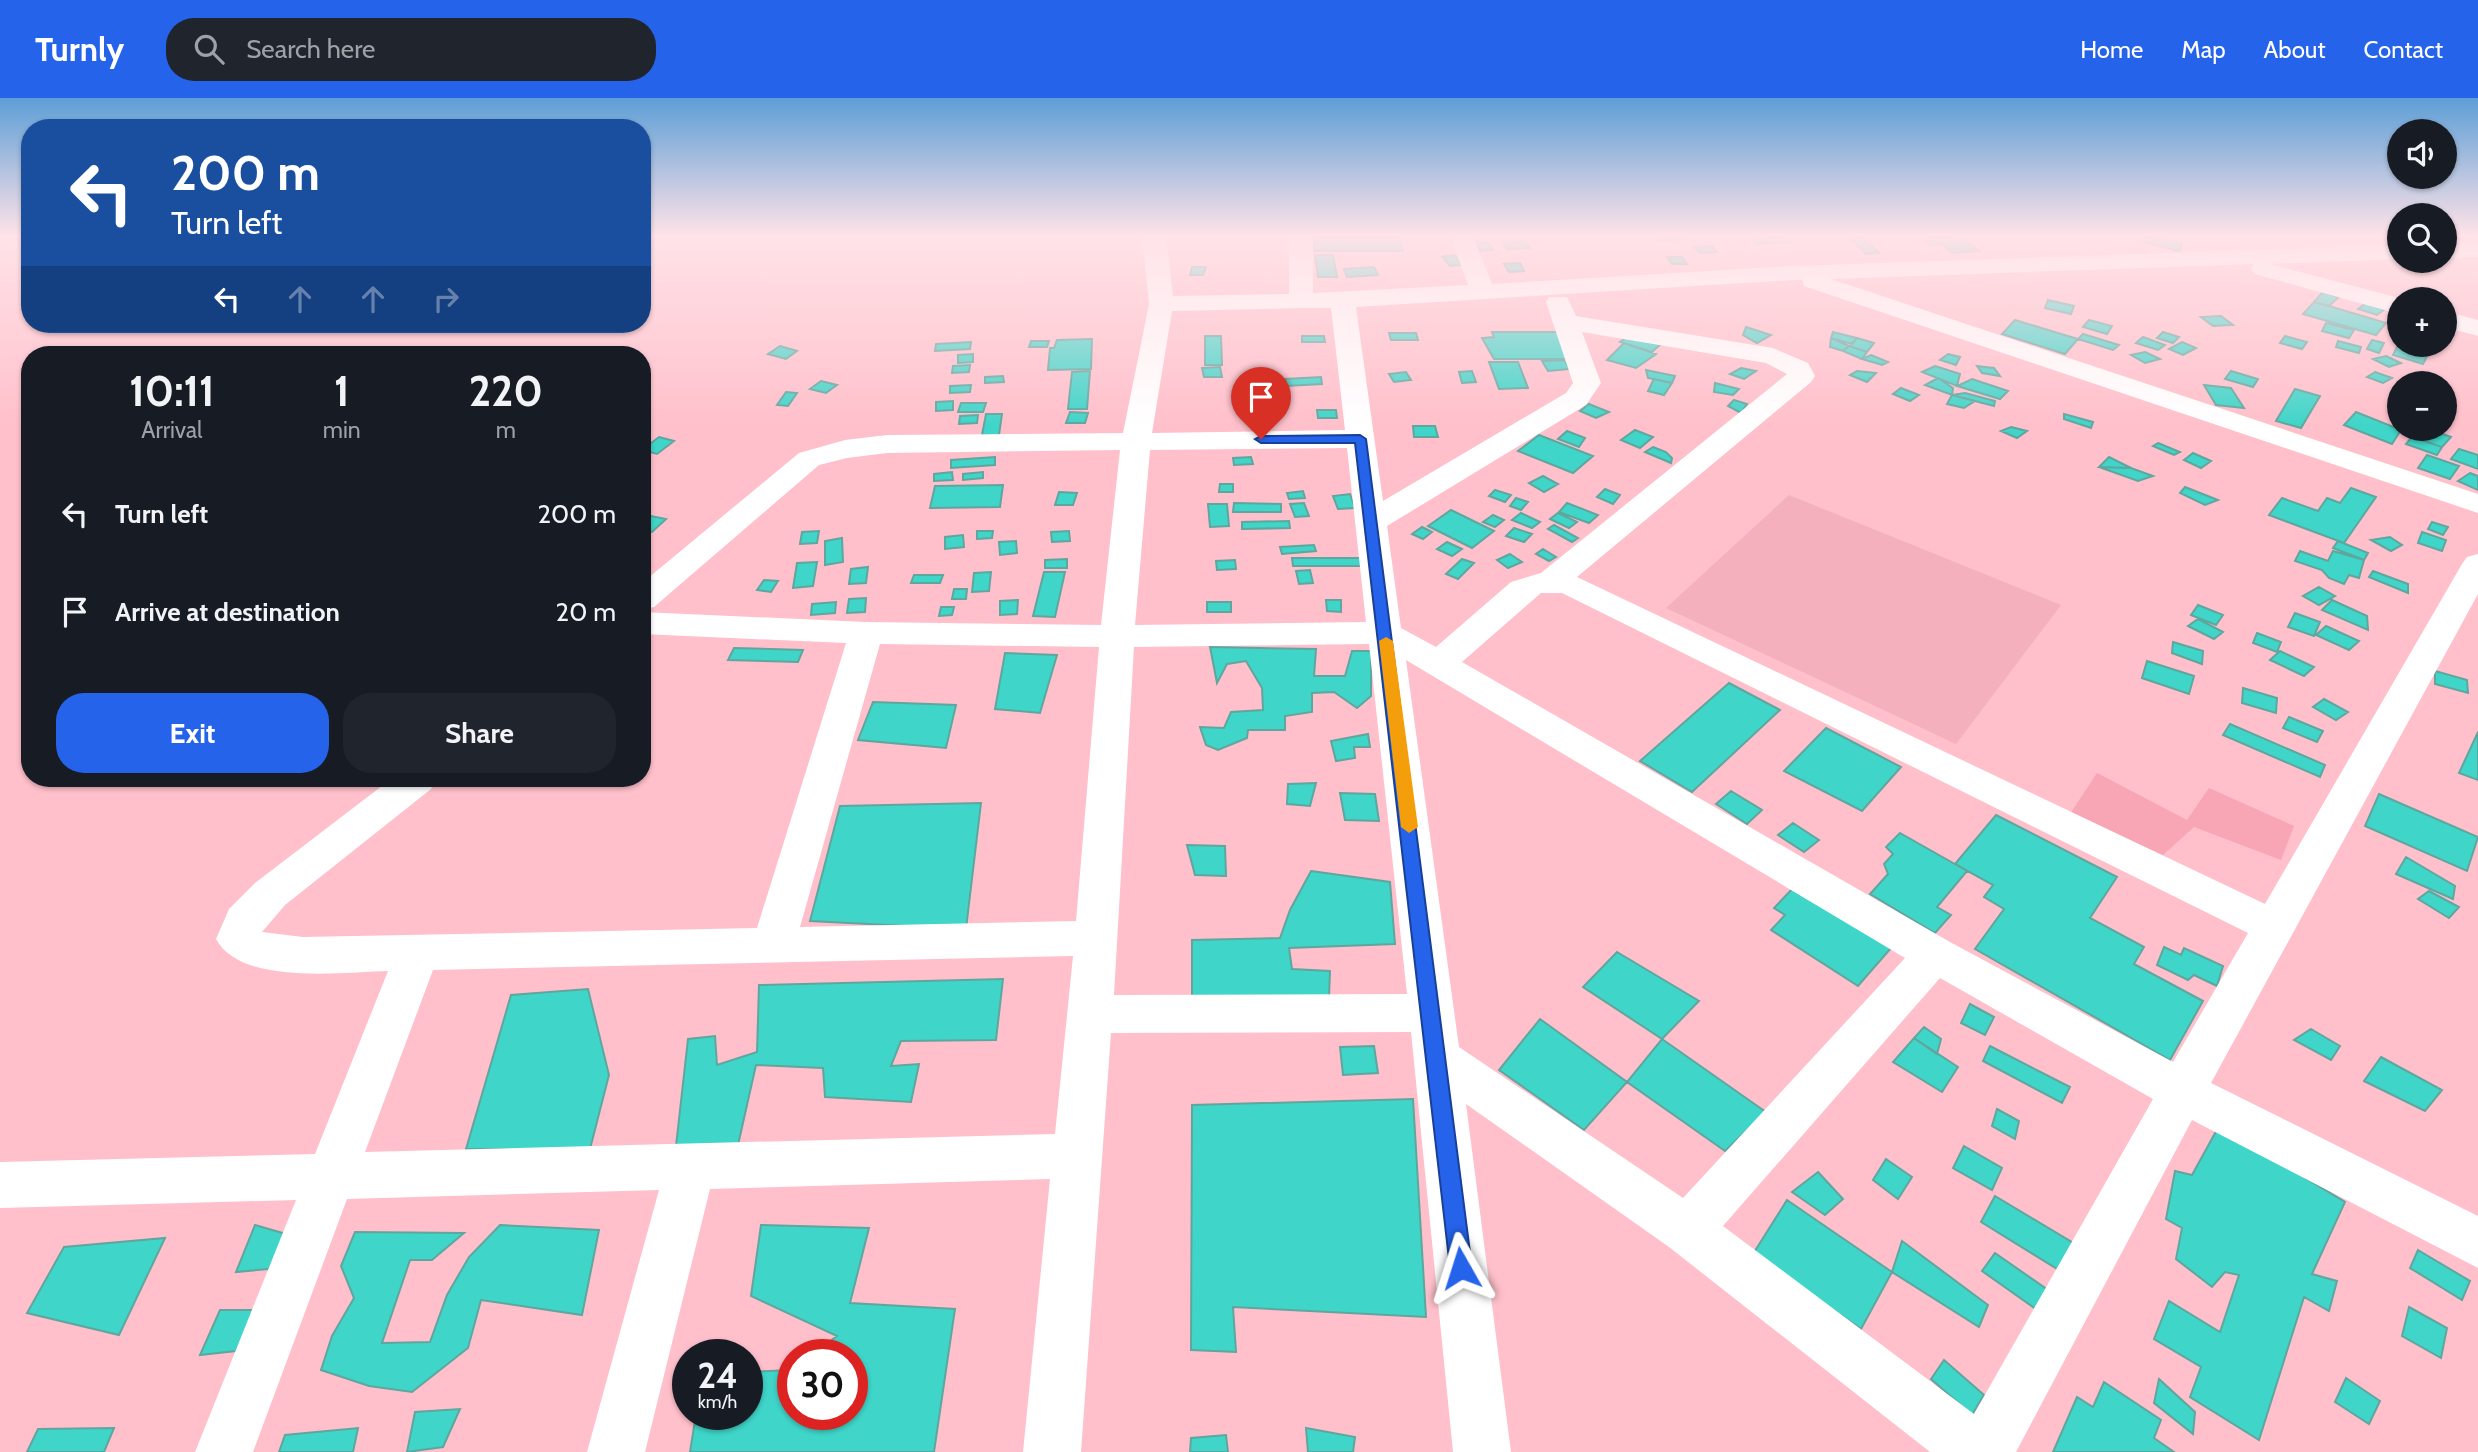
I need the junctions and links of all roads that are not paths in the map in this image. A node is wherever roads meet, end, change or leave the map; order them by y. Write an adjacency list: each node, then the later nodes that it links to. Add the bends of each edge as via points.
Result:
1 (1161, 299): 7 (street)
2 (1356, 299): 5 (street)
3 (1558, 299): 8 (street)
4 (1871, 299): 13 (street)
5 (1343, 300): 6 (street); 12 (street)
6 (1301, 301): 7 (street)
7 (1161, 303): 11 (street)
8 (1566, 322): 14 (street, via 1587,383 1576,399); 16 (street, via 1773,356 1799,369 1801,376)
9 (2457, 322): 10 (street)
10 (2478, 328)
11 (1136, 439): 12 (street); 17 (street, via 877,445 818,456); 21 (street)
12 (1360, 439): 14 (street)
13 (2478, 504)
14 (1371, 522): 20 (street)
15 (2478, 564): 24 (street)
16 (1552, 581): 22 (street, via 1523,589); 24 (street, via 1570,585)
17 (651, 592)
18 (651, 623): 19 (street)
19 (866, 633): 21 (street); 26 (street)
20 (1385, 633): 21 (street); 22 (street); 30 (street)
21 (1116, 636): 25 (street)
22 (1438, 664): 28 (street)
23 (407, 787): 27 (street, via 270,894 244,921 239,939 259,951 303,955)
24 (2274, 928): 31 (street)
25 (1097, 938): 26 (street); 29 (street)
26 (774, 944): 27 (street)
27 (418, 951): 34 (street)
28 (1936, 954): 31 (street); 36 (street)
29 (1090, 1014): 30 (street); 32 (street)
30 (1434, 1035): 36 (street); 41 (street)
31 (2182, 1091): 37 (street); 43 (street)
32 (1077, 1156): 33 (street); 40 (street)
33 (690, 1167): 34 (street); 39 (street)
34 (330, 1177): 35 (street); 38 (street)
35 (0, 1185)
36 (1687, 1230): 42 (street)
37 (2478, 1243)
38 (224, 1452)
39 (616, 1452)
40 (1052, 1452)
41 (1482, 1452)
42 (1977, 1452)
43 (1986, 1452)

